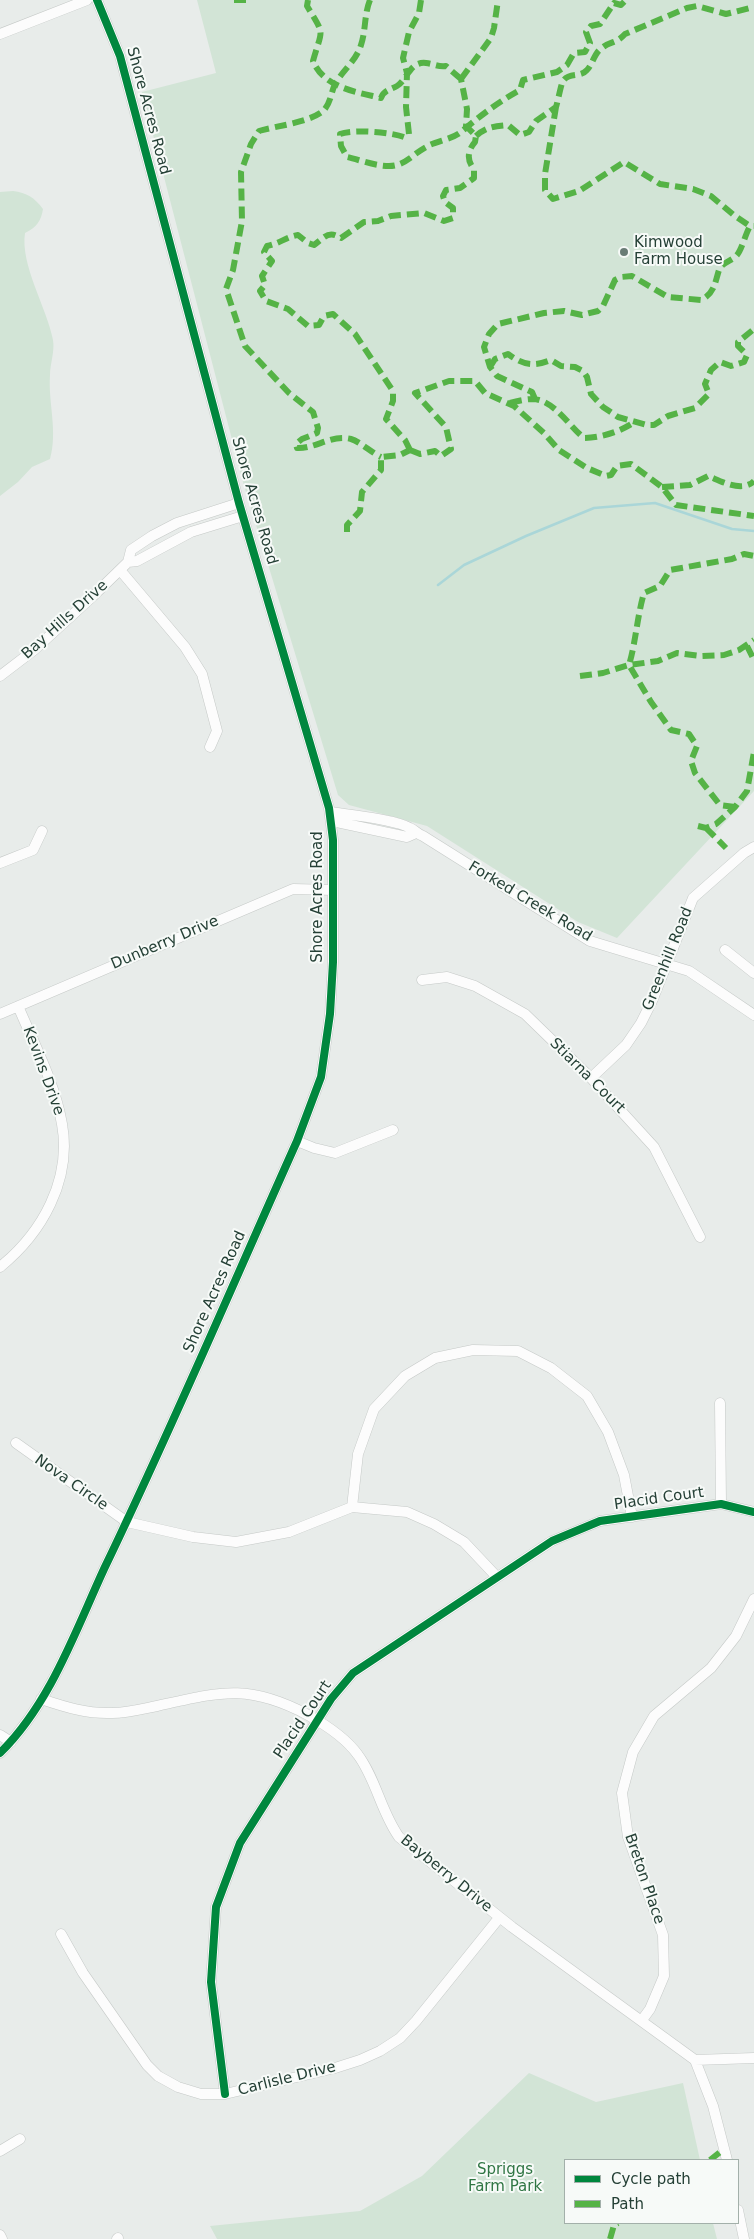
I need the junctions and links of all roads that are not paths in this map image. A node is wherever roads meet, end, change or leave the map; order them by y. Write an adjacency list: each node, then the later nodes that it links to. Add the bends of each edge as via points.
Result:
1 (87, 0): 3 (street)
2 (97, 0): 4 (street, Shore Acres Road, via 120,56)
3 (0, 34)
4 (239, 503): 5 (street, Shore Acres Road); 6 (street, Bay Hills Drive, via 178,523 152,536 131,550)
5 (243, 516): 6 (street, Bay Hills Drive, via 191,532 137,561); 10 (street, Shore Acres Road)
6 (128, 562): 7 (street, Bay Hills Drive)
7 (120, 570): 8 (street, Bay Hills Drive, via 34,650); 9 (street, via 184,647 202,674 217,731)
8 (0, 676)
9 (210, 747)
10 (331, 816): 14 (street, Shore Acres Road); 16 (street, Forked Creek Road, via 379,819 410,828 590,941)
11 (42, 832): 13 (street, via 33,850)
12 (754, 847): 16 (street, Greenhill Road, via 693,898)
13 (0, 863)
14 (333, 890): 19 (street, Dunberry Drive, via 293,889); 24 (street, Shore Acres Road, via 333,962 326,1041 320,1076)
15 (725, 950): 17 (street)
16 (666, 964): 21 (street, Forked Creek Road, via 689,972); 22 (street, Greenhill Road, via 641,1023 626,1045)
17 (754, 973)
18 (422, 980): 22 (street, Stiarna Court, via 447,977 475,986 525,1014)
19 (18, 1006): 20 (street, Dunberry Drive); 26 (street, Kevins Drive, via 48,1076 62,1124 64,1150 57,1187 38,1228)
20 (0, 1014)
21 (754, 1015)
22 (591, 1078): 25 (street, Stiarna Court, via 654,1147)
23 (393, 1130): 24 (street, via 335,1153)
24 (297, 1141): 33 (street, Shore Acres Road)
25 (700, 1237)
26 (0, 1267)
27 (720, 1403): 29 (street)
28 (16, 1443): 33 (street, Nova Circle)
29 (721, 1504): 31 (street, Placid Court); 32 (street, Placid Court)
30 (352, 1507): 32 (street, via 358,1454 374,1409 404,1376 435,1358 474,1350 518,1351 551,1368 587,1396 608,1432 624,1476); 33 (street, via 289,1532 236,1542 193,1537); 34 (street, via 407,1512 434,1524 464,1542)
31 (754, 1512)
32 (632, 1517): 34 (street, Placid Court, via 600,1521 552,1541)
33 (127, 1522): 36 (street, Shore Acres Road)
34 (496, 1576): 37 (street, Placid Court, via 353,1673)
35 (754, 1599): 43 (street, Breton Place, via 736,1636 711,1668 654,1716 634,1749 622,1793 628,1837 663,1935 664,1976)
36 (42, 1699): 37 (street, Bayberry Drive, via 76,1711 113,1713 209,1694 246,1693 282,1703); 39 (street, Shore Acres Road)
37 (318, 1721): 41 (street, Bayberry Drive, via 335,1732 358,1755 399,1837); 46 (street, Placid Court, via 240,1843 216,1907 211,1982)
38 (0, 1735): 39 (street)
39 (11, 1742): 40 (street, Shore Acres Road)
40 (0, 1753)
41 (499, 1918): 43 (street, Bayberry Drive); 46 (street, Carlisle Drive, via 416,2021 393,2042 360,2060 335,2068)
42 (61, 1934): 46 (street, Carlisle Drive, via 83,1973 146,2065 178,2087 201,2094)
43 (642, 2020): 45 (street, Bayberry Drive)
44 (754, 2058): 45 (street)
45 (695, 2060): 49 (street, via 714,2106)
46 (225, 2094)
47 (20, 2139): 48 (street)
48 (0, 2151)
49 (727, 2159)
50 (739, 2215): 53 (street)
51 (0, 2235): 52 (street)
52 (2, 2239)
53 (744, 2239)

